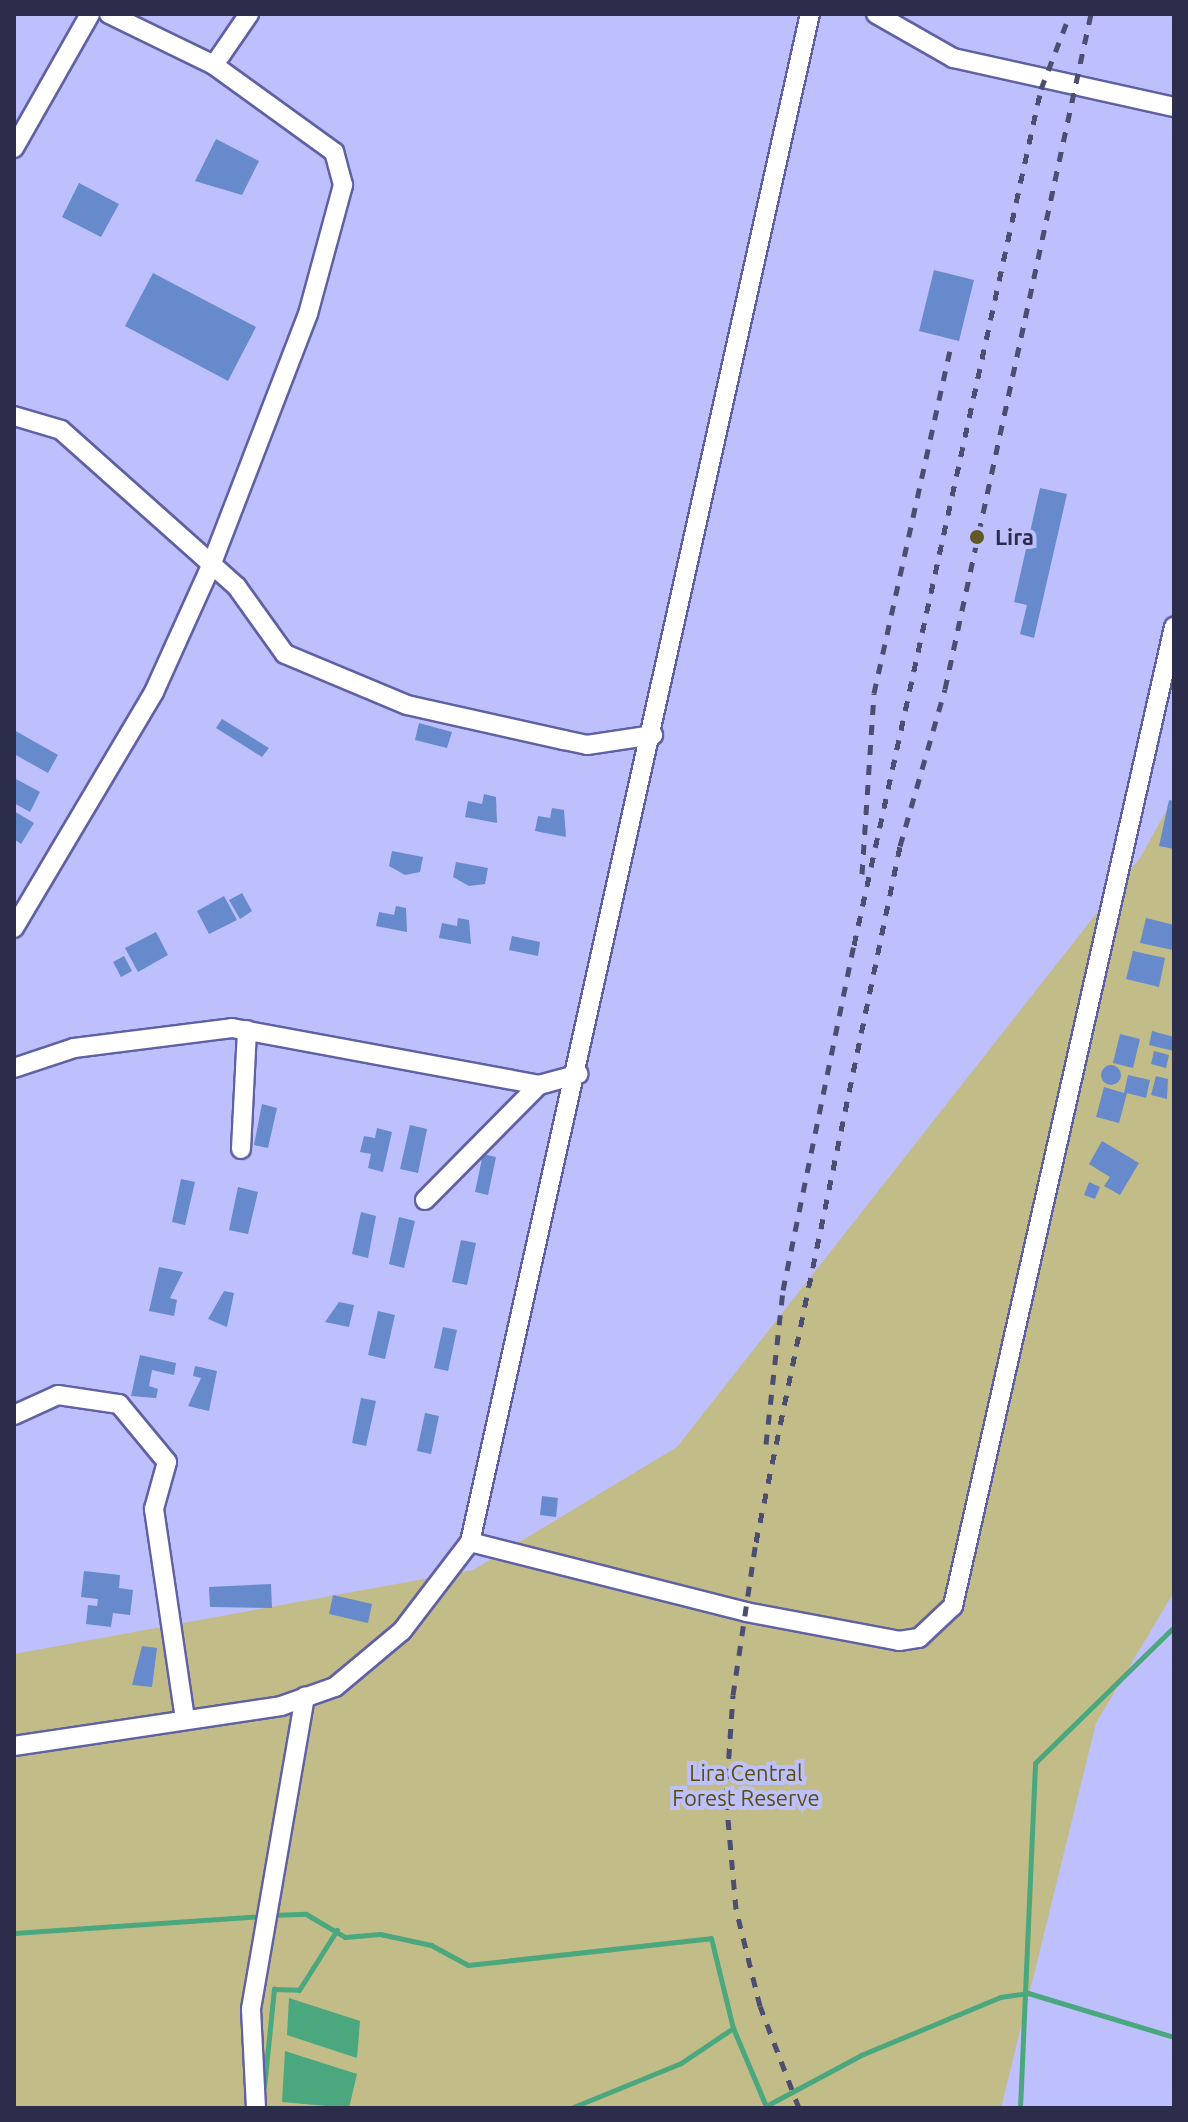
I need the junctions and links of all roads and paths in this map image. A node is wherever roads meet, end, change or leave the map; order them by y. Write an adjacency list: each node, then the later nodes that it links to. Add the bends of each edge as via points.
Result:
1 (90, 14): 8 (street)
2 (109, 14): 6 (street)
3 (249, 14): 6 (street)
4 (810, 14): 12 (street)
5 (876, 14): 7 (street, via 953,58)
6 (214, 65): 10 (street, via 334,152 343,185 308,314)
7 (1174, 107)
8 (14, 148)
9 (14, 416): 10 (street, via 61,430)
10 (210, 568): 12 (street, via 237,587 285,654 407,705 587,745); 13 (street, via 154,692)
11 (1174, 627): 21 (street, via 953,1606 919,1638 899,1641 746,1612)
12 (653, 735): 16 (street)
13 (14, 928)
14 (247, 1030): 15 (street, via 94,1044); 17 (street); 18 (street)
15 (14, 1068)
16 (579, 1074): 17 (street); 21 (street)
17 (539, 1085): 19 (street)
18 (241, 1149)
19 (425, 1200)
20 (14, 1415): 23 (street, via 58,1395 119,1404 167,1462 154,1509)
21 (470, 1542): 22 (street, via 369,1665)
22 (305, 1697): 23 (street); 25 (street, via 251,2009)
23 (185, 1720): 24 (street)
24 (14, 1746)
25 (256, 2108)

